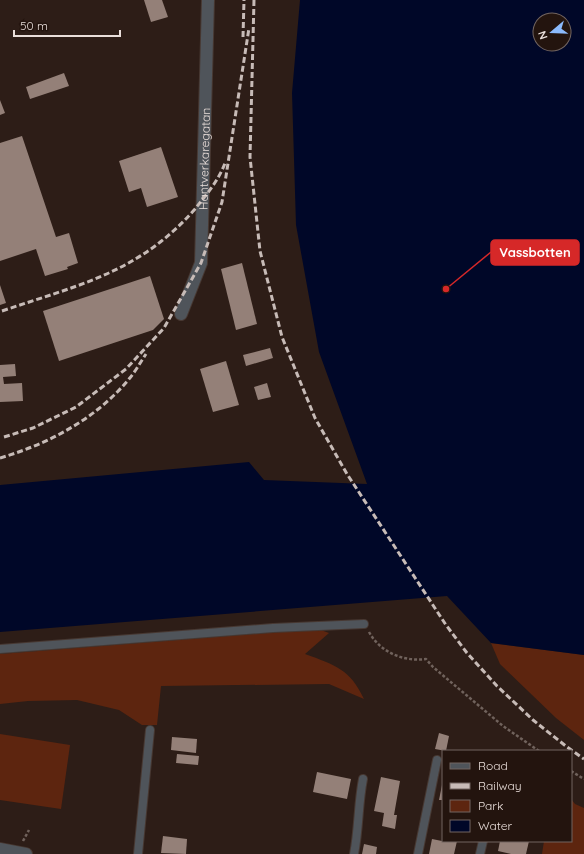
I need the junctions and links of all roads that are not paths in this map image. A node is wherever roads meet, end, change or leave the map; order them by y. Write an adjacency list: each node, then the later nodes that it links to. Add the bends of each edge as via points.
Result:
1 (208, 0): 2 (street, Hantverkaregatan, via 201,263)
2 (181, 314)
3 (364, 624): 4 (lane, via 273,628)
4 (0, 649)
5 (150, 730): 11 (lane)
6 (437, 760): 13 (lane)
7 (363, 779): 12 (lane)
8 (483, 842): 14 (lane)
9 (0, 849): 10 (street)
10 (26, 854)
11 (138, 854)
12 (354, 854)
13 (418, 854)
14 (480, 854)

